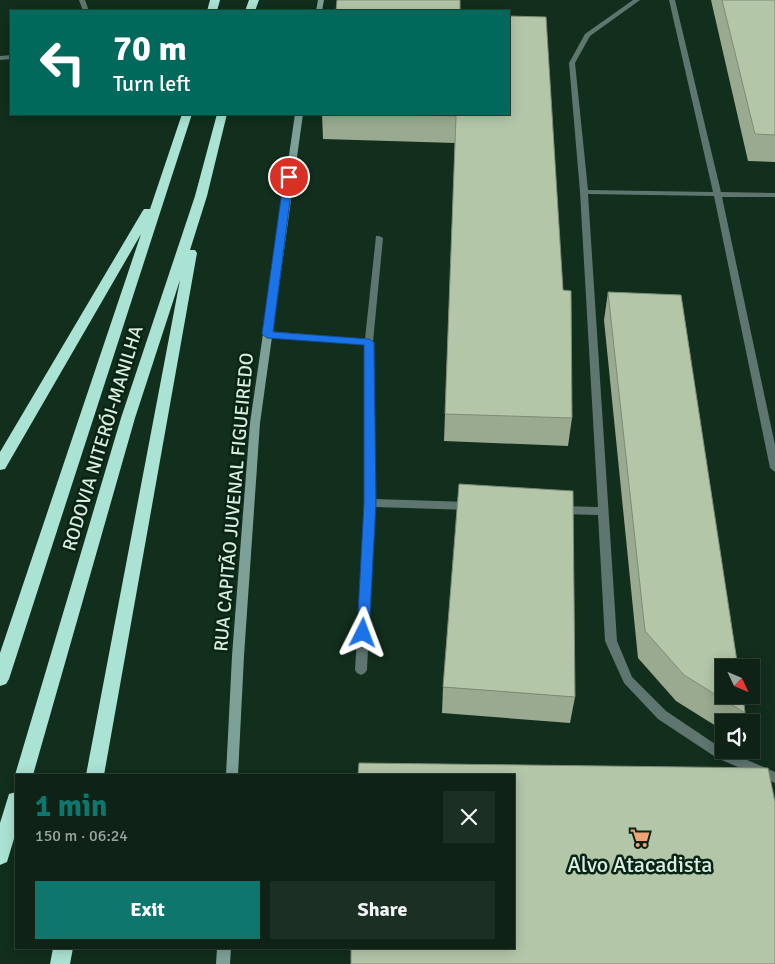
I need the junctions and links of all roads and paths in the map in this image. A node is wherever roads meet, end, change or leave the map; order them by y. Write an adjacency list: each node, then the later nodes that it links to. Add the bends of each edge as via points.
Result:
1 (638, 0): 7 (street, via 587,35 572,64)
2 (672, 0): 8 (street)
3 (187, 115): 6 (highway, RODOVIA NITERÓI-MANILHA)
4 (222, 115): 10 (highway, RODOVIA NITERÓI-MANILHA)
5 (299, 115): 12 (main road, RUA CAPITÃO JUVENAL FIGUEIREDO)
6 (162, 187): 14 (highway); 21 (highway, RODOVIA NITERÓI-MANILHA)
7 (584, 192): 8 (street); 19 (street)
8 (717, 193): 9 (street); 15 (street)
9 (775, 195)
10 (201, 196): 22 (highway, RODOVIA NITERÓI-MANILHA, via 128,418); 23 (highway)
11 (379, 238): 13 (street)
12 (267, 334): 13 (street); 24 (main road, RUA CAPITÃO JUVENAL FIGUEIREDO, via 255,423)
13 (369, 342): 16 (street)
14 (0, 465)
15 (775, 468)
16 (370, 503): 17 (street); 20 (street)
17 (477, 506)
18 (554, 509): 19 (street)
19 (603, 511): 25 (street, via 611,641 628,680 662,715 721,754)
20 (361, 670)
21 (0, 679)
22 (24, 774)
23 (95, 774)
24 (232, 774)
25 (775, 778)
26 (15, 804): 27 (highway)
27 (0, 856)
28 (63, 949): 30 (highway)
29 (224, 949): 31 (main road)
30 (60, 964)
31 (223, 964)

